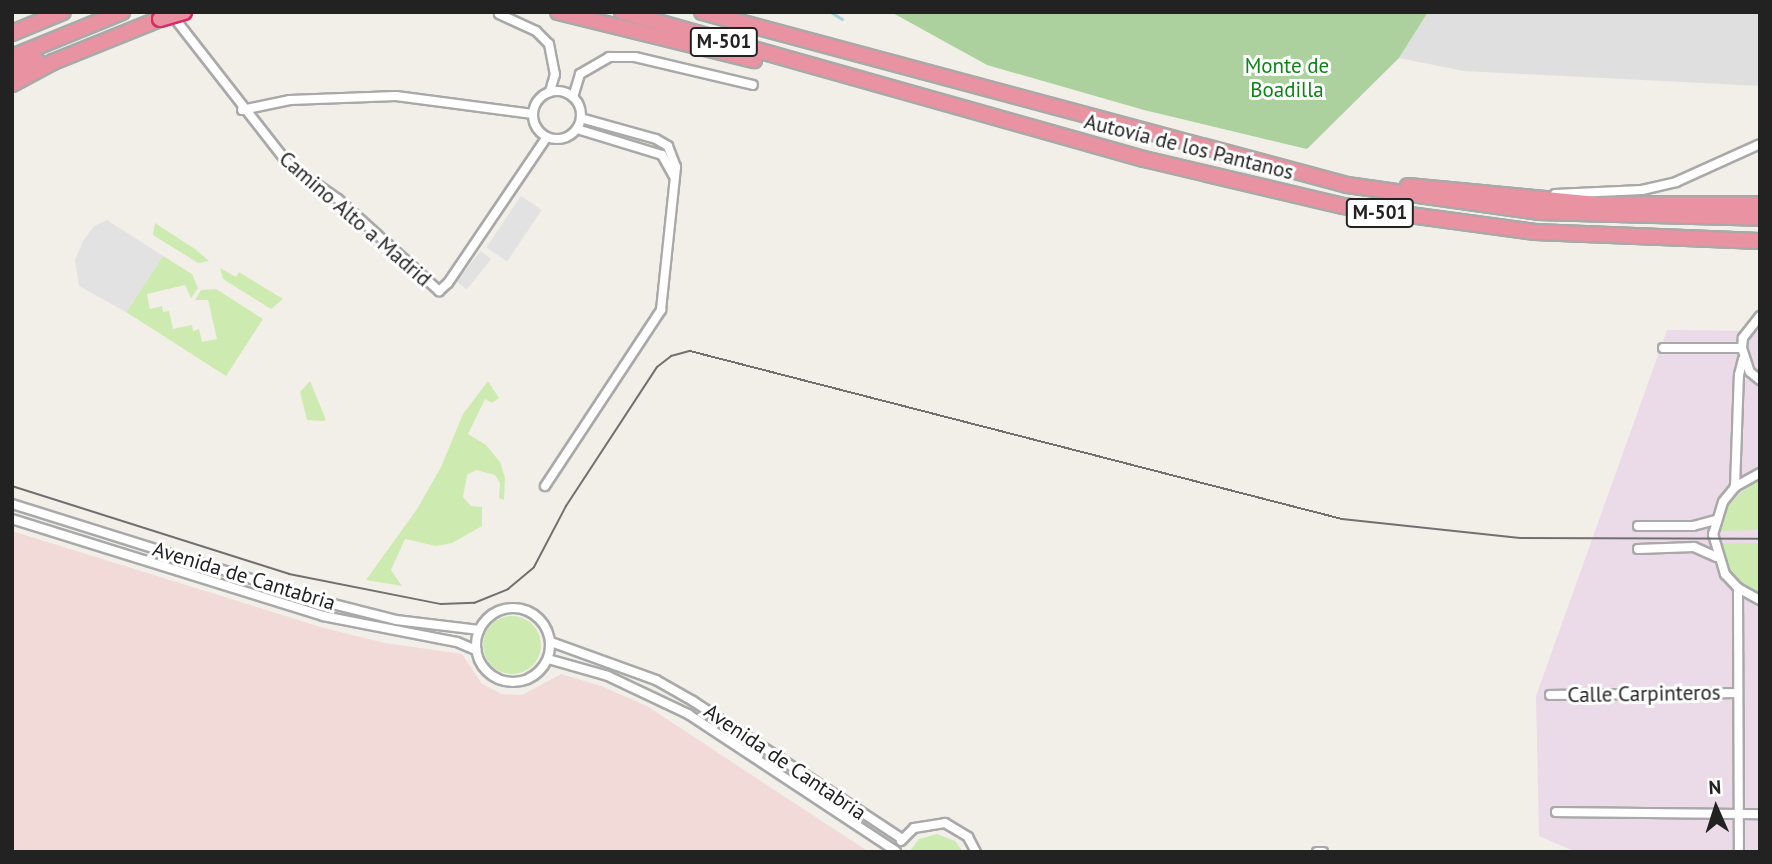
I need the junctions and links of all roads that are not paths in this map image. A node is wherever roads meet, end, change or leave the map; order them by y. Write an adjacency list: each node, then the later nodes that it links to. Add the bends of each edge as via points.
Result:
1 (63, 12): 9 (highway)
2 (122, 12): 10 (highway)
3 (184, 12): 8 (highway, bridge)
4 (558, 12): 12 (highway, via 713,51)
5 (622, 12): 12 (highway, Autovía de los Pantanos / M-501)
6 (702, 12): 24 (highway, Autovía de los Pantanos / M-501)
7 (499, 14): 15 (street, via 536,31 549,44 555,74)
8 (165, 15): 11 (highway); 13 (highway); 17 (street, Camino Alto a Madrid)
9 (12, 33)
10 (12, 57)
11 (12, 71)
12 (826, 72): 28 (highway, Autovía de los Pantanos / M-501, via 1144,159 1343,206 1535,232)
13 (12, 84)
14 (753, 85): 16 (street, via 635,57 609,57 580,74)
15 (550, 92): 16 (street); 18 (street, via 540,98)
16 (573, 97): 19 (street)
17 (242, 110): 18 (street, via 290,100 396,96); 21 (street, Camino Alto a Madrid, via 289,165 338,199 439,291)
18 (533, 114): 21 (street, via 535,125)
19 (581, 118): 20 (street); 23 (street, via 662,143 674,157)
20 (577, 129): 21 (street, via 561,139); 23 (street, via 662,155)
21 (547, 137)
22 (1760, 146): 25 (street, via 1676,182 1642,190 1550,195)
23 (674, 178): 35 (street, via 661,310)
24 (1331, 180): 25 (highway); 27 (highway, Autovía de los Pantanos / M-501, via 1443,201 1538,212)
25 (1443, 190): 26 (highway, via 1600,204)
26 (1760, 204)
27 (1760, 218)
28 (1760, 240)
29 (1760, 316): 31 (street, via 1743,338)
30 (1663, 348): 31 (street)
31 (1742, 348): 32 (street)
32 (1743, 359): 33 (street); 36 (street)
33 (1760, 380)
34 (1760, 473): 36 (street)
35 (545, 486)
36 (1735, 487): 39 (street)
37 (12, 504): 45 (street, Avenida de Cantabria, via 325,602 396,620)
38 (12, 519): 47 (street, Avenida de Cantabria, via 323,616 457,642)
39 (1715, 520): 40 (street, via 1693,526); 42 (street)
40 (1638, 526)
41 (1638, 549): 42 (street, via 1694,547)
42 (1717, 558): 43 (street)
43 (1738, 588): 44 (street); 49 (street)
44 (1760, 600)
45 (479, 630): 46 (street, via 498,611 522,609 544,624); 47 (street)
46 (551, 642): 48 (street); 54 (street, Avenida de Cantabria, via 656,680)
47 (476, 650): 48 (street, via 486,671 502,681 521,682 536,675)
48 (548, 659): 55 (street, Avenida de Cantabria, via 608,676 688,714)
49 (1738, 693): 50 (street, Calle Carpinteros); 52 (street)
50 (1550, 695)
51 (1556, 812): 52 (street)
52 (1739, 814): 53 (street); 59 (street)
53 (1760, 814)
54 (902, 839): 55 (street); 56 (street, via 914,828 945,823 968,837)
55 (896, 852)
56 (976, 852)
57 (1317, 852): 58 (street)
58 (1323, 852)
59 (1739, 852)

